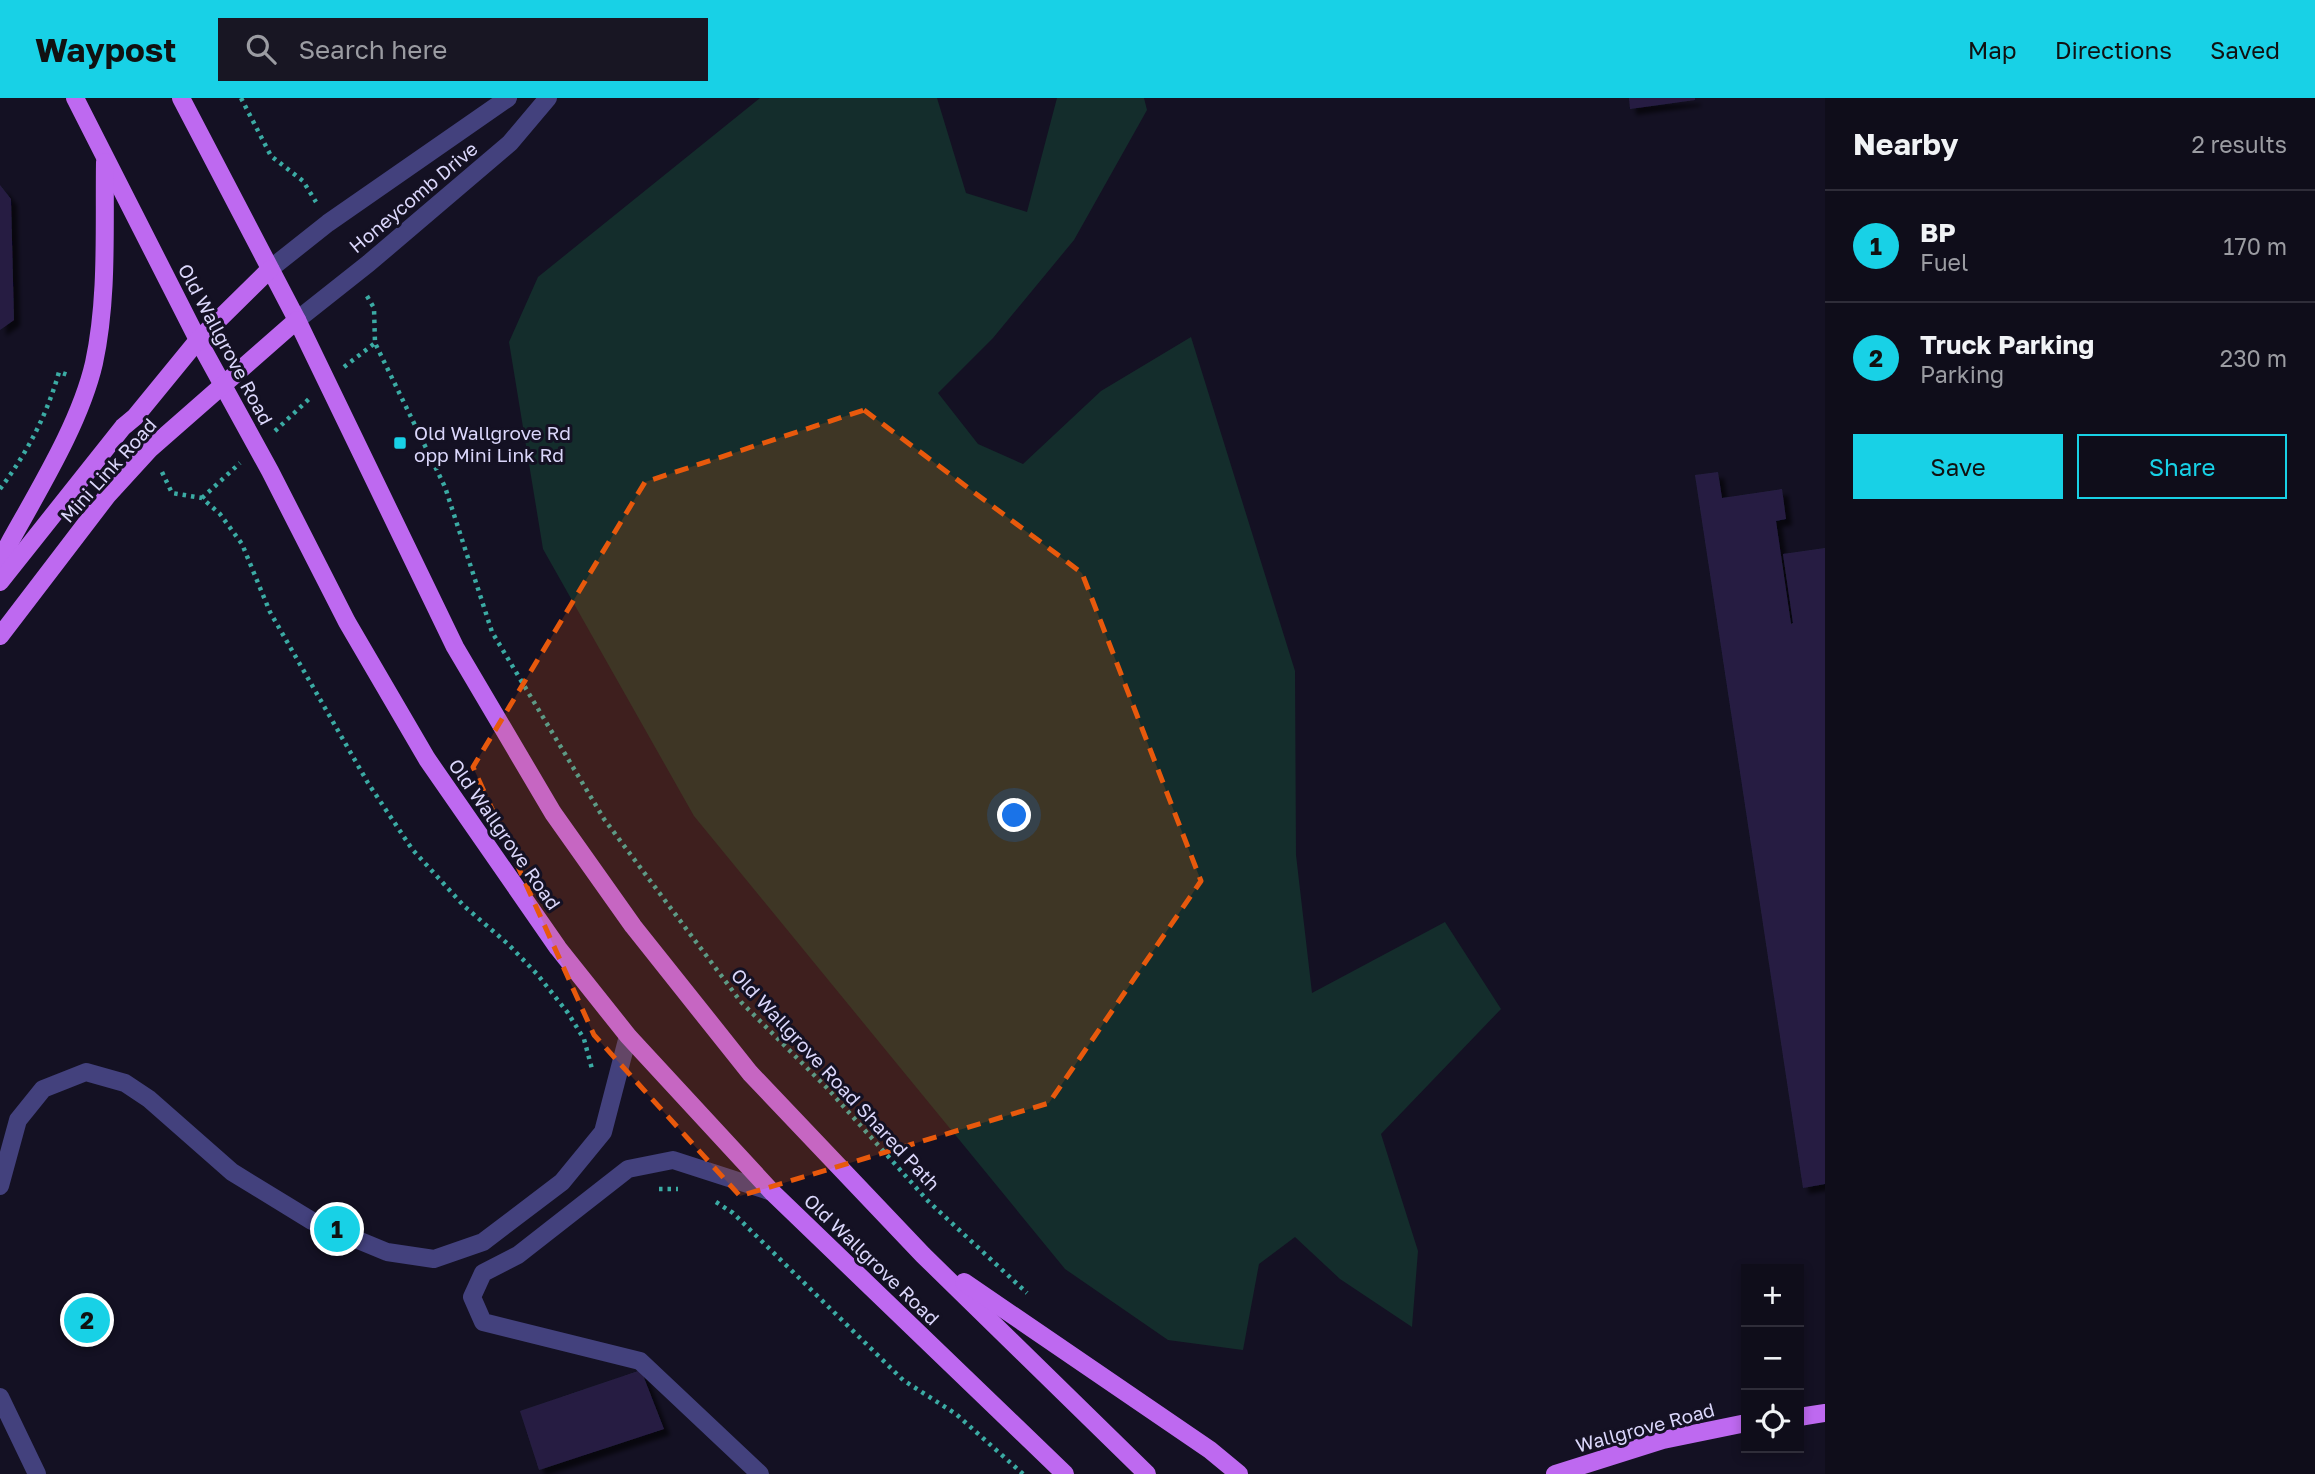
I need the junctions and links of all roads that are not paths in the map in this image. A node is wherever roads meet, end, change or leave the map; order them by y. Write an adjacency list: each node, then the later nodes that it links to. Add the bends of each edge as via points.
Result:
1 (75, 98): 5 (main road, Old Wallgrove Road)
2 (181, 98): 6 (main road, Old Wallgrove Road)
3 (508, 98): 6 (street, Honeycomb Drive, via 328,223)
4 (548, 98): 7 (street, Honeycomb Drive, via 510,143)
5 (105, 158): 8 (main road, Old Wallgrove Road); 10 (main road, via 102,321 93,365 74,421)
6 (270, 269): 7 (main road, Old Wallgrove Road); 8 (main road, Mini Link Road)
7 (297, 320): 9 (main road, Mini Link Road); 16 (main road, Old Wallgrove Road, via 455,647 553,813 633,926 750,1073)
8 (198, 340): 9 (main road, Old Wallgrove Road); 11 (main road, Mini Link Road)
9 (223, 385): 12 (main road, Mini Link Road, via 150,449 107,496); 13 (main road, Old Wallgrove Road, via 347,622 427,759 558,948)
10 (0, 560)
11 (0, 582)
12 (0, 636)
13 (628, 1036): 14 (street, via 603,1132 562,1182 483,1242 434,1259 387,1252 312,1220 232,1172 125,1083 86,1072 43,1089 18,1120); 15 (main road, Old Wallgrove Road)
14 (0, 1186)
15 (772, 1192): 22 (street, via 673,1160 628,1169 518,1255 483,1273 472,1297 483,1322 640,1361); 23 (main road, Old Wallgrove Road)
16 (923, 1255): 24 (main road, Old Wallgrove Road); 25 (main road)
17 (0, 1396): 21 (street)
18 (1825, 1413): 19 (main road)
19 (1804, 1416)
20 (1741, 1424): 26 (main road, Wallgrove Road, via 1663,1440)
21 (37, 1474)
22 (761, 1474)
23 (1065, 1474)
24 (1147, 1474)
25 (1239, 1474)
26 (1555, 1474)

